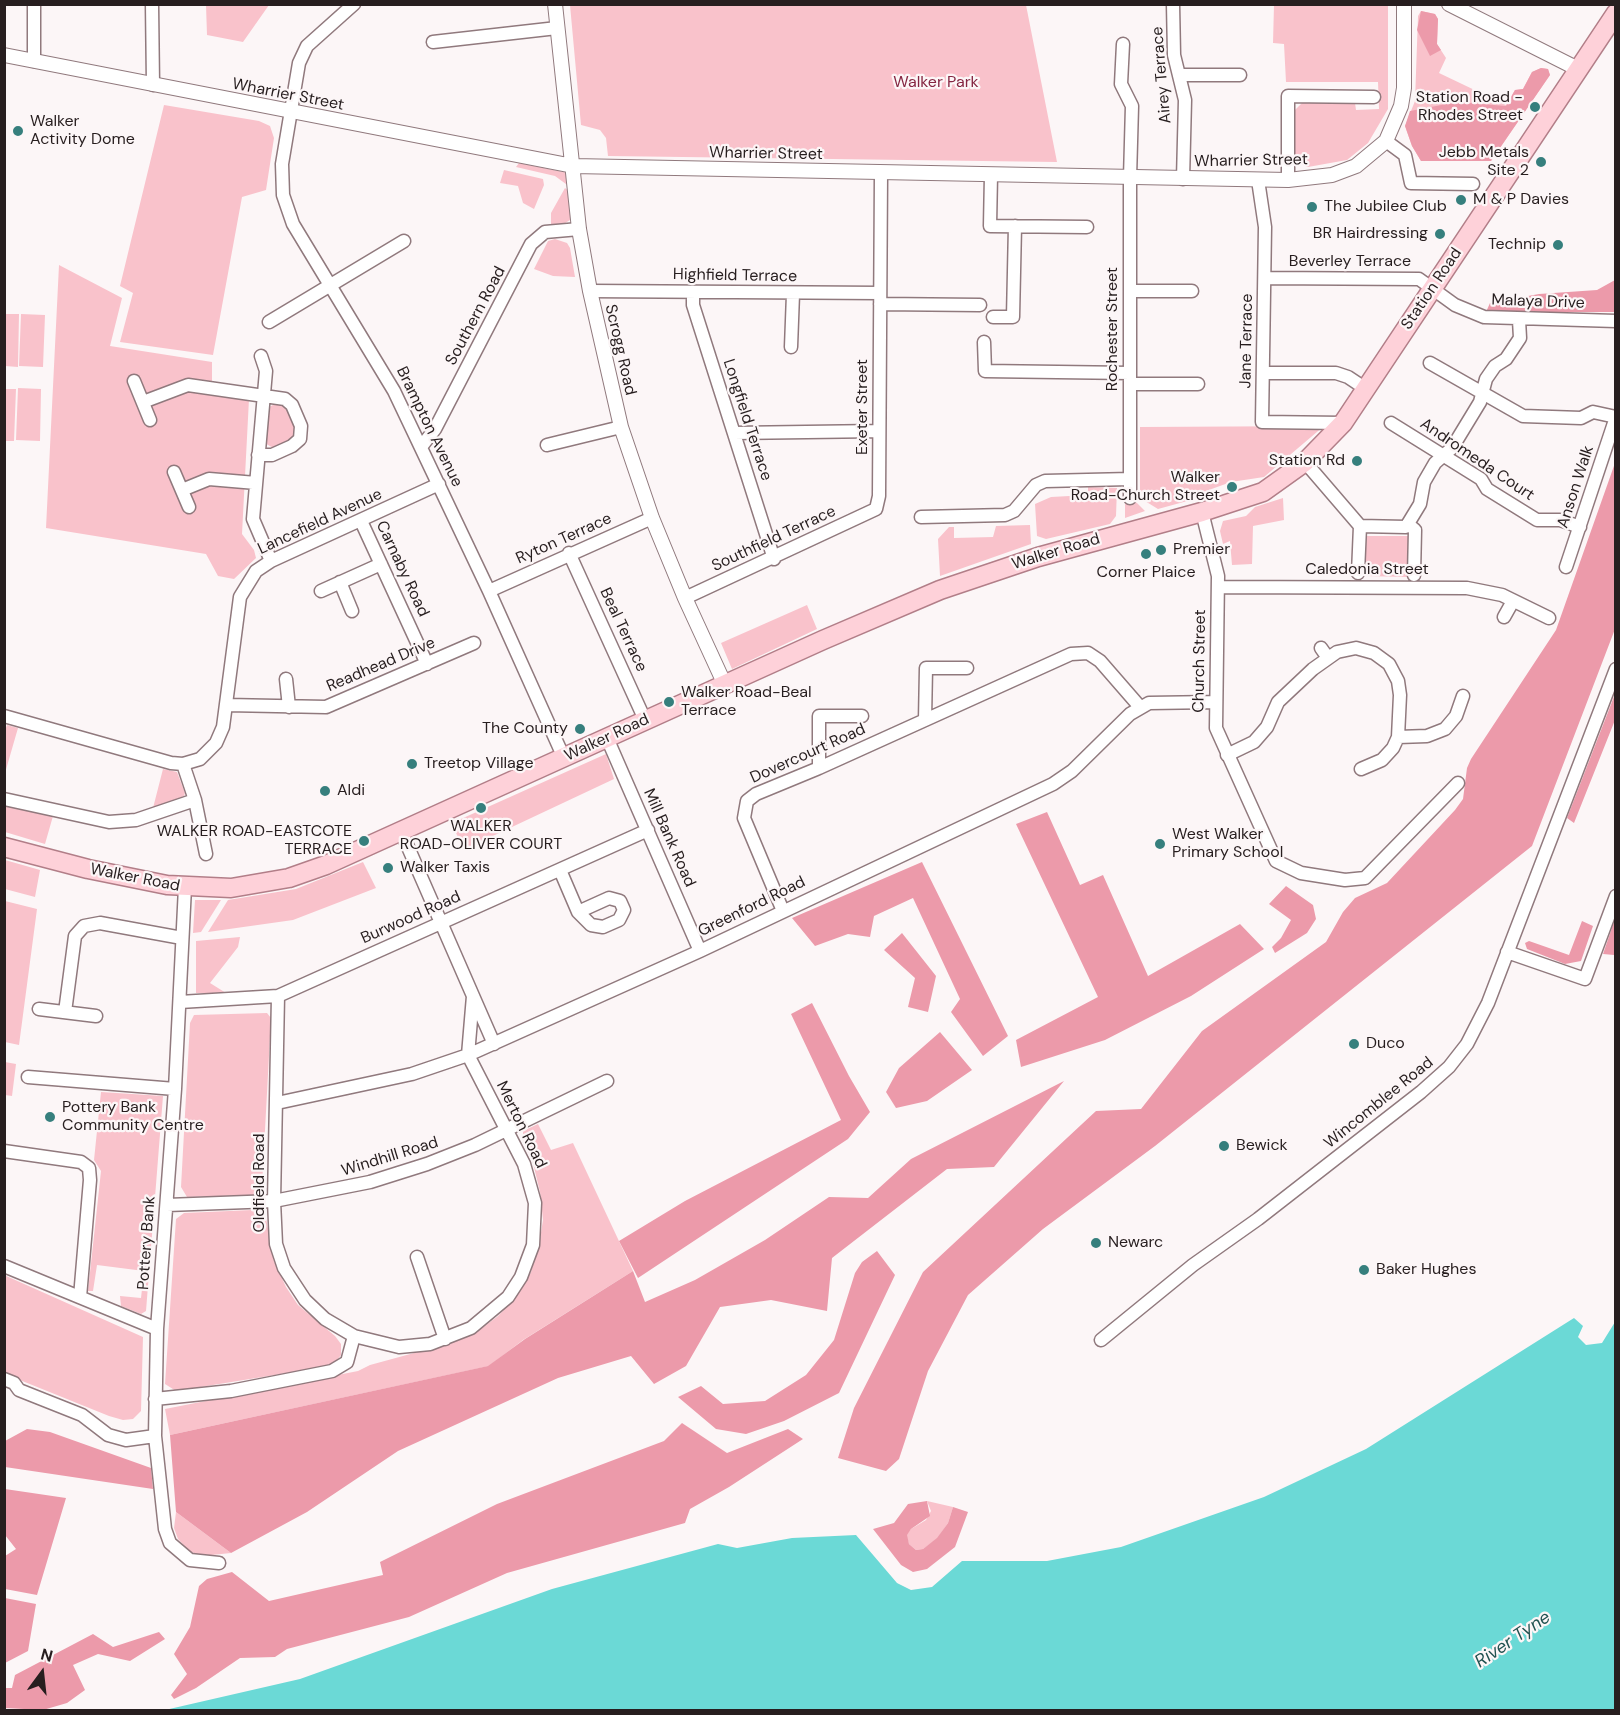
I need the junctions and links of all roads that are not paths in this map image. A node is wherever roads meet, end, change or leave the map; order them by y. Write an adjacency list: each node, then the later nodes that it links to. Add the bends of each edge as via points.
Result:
1 (34, 4): 13 (street)
2 (152, 4): 17 (street)
3 (555, 4): 9 (street, Scrogg Road)
4 (1173, 4): 15 (street, Airey Terrace, via 1174,55)
5 (1404, 4): 20 (street, Wharrier Street, via 1404,88)
6 (1449, 4): 14 (street)
7 (348, 6): 19 (street, Brampton Avenue, via 307,46 299,63)
8 (1616, 13): 14 (main road, Station Road)
9 (557, 28): 10 (street); 21 (street, Scrogg Road)
10 (433, 42)
11 (1123, 44): 24 (street, Rochester Street, via 1121,84 1132,106)
12 (4, 55): 13 (street, Wharrier Street)
13 (34, 61): 17 (street, Wharrier Street)
14 (1576, 68): 35 (main road, Station Road)
15 (1179, 75): 16 (street); 25 (street, Airey Terrace, via 1185,100)
16 (1240, 75)
17 (153, 85): 19 (street, Wharrier Street)
18 (1374, 97): 27 (street, via 1288,96)
19 (291, 113): 21 (street, Wharrier Street); 34 (street, Brampton Avenue, via 282,164 283,195 293,224)
20 (1386, 141): 27 (street, Wharrier Street, via 1356,166 1332,175); 28 (street, via 1405,155 1411,183)
21 (573, 166): 22 (street, Wharrier Street); 31 (street, Scrogg Road)
22 (881, 174): 23 (street, Wharrier Street); 41 (street, Exeter Street)
23 (991, 175): 24 (street, Wharrier Street); 29 (street, via 990,226)
24 (1130, 178): 25 (street, Wharrier Street); 37 (street, Rochester Street)
25 (1183, 178): 26 (street, Wharrier Street)
26 (1258, 180): 27 (street, Wharrier Street); 33 (street, Jane Terrace, via 1265,227)
27 (1288, 180)
28 (1473, 184)
29 (1015, 226): 30 (street); 43 (street, via 1013,317)
30 (1087, 227)
31 (579, 229): 36 (street, Scrogg Road); 67 (street, Southern Road, via 545,232 531,244 435,429)
32 (404, 241): 34 (street)
33 (1264, 278): 35 (street, Beverley Terrace, via 1414,279 1423,280); 51 (street, Jane Terrace)
34 (329, 285): 46 (street); 67 (street, Brampton Avenue, via 394,391)
35 (1432, 288): 44 (street, Malaya Drive, via 1476,315); 55 (main road, Station Road)
36 (590, 291): 39 (street, Highfield Terrace); 63 (street, Scrogg Road)
37 (1130, 291): 38 (street); 52 (street, Rochester Street)
38 (1192, 291)
39 (693, 292): 40 (street, Highfield Terrace); 65 (street, Longfield Terrace, via 693,305)
40 (793, 294): 41 (street, Highfield Terrace); 48 (street)
41 (880, 298): 42 (street); 64 (street, Exeter Street)
42 (980, 305)
43 (993, 317)
44 (1520, 320): 45 (street, Malaya Drive); 56 (street, via 1520,338 1486,379)
45 (1616, 321)
46 (269, 322)
47 (984, 342): 52 (street, via 985,371)
48 (791, 347)
49 (261, 356): 57 (street, via 266,371)
50 (1430, 363): 56 (street)
51 (1263, 373): 55 (street, via 1336,373); 61 (street, Jane Terrace, via 1263,422)
52 (1130, 379): 54 (street); 72 (street, Rochester Street)
53 (134, 381): 58 (street)
54 (1198, 384)
55 (1366, 389): 61 (main road, Station Road)
56 (1483, 392): 59 (street, via 1530,418 1581,418 1593,412); 69 (street)
57 (263, 394): 58 (street, via 188,385); 68 (street); 68 (street, via 289,401 301,430 300,439 292,446 272,455)
58 (143, 402): 60 (street)
59 (1616, 417): 85 (street, Anson Walk)
60 (150, 420)
61 (1343, 423): 70 (main road, Station Road)
62 (1391, 423): 69 (street, Andromeda Court)
63 (621, 427): 66 (street); 81 (street, Scrogg Road)
64 (879, 431): 65 (street); 78 (street, Exeter Street)
65 (734, 433): 87 (street, Longfield Terrace)
66 (547, 445)
67 (421, 447): 74 (street, Brampton Avenue)
68 (258, 455): 73 (street)
69 (1444, 457): 83 (street, via 1424,482 1420,504); 85 (street, Andromeda Court, via 1482,479 1487,489 1537,520 1560,520)
70 (1305, 462): 79 (main road, Station Road, via 1263,492); 84 (street)
71 (174, 472): 75 (street)
72 (1130, 479): 76 (street, Rochester Street); 80 (street, via 1040,482 1014,511 1005,515)
73 (255, 483): 75 (street, via 209,479); 88 (street, via 254,525)
74 (439, 484): 82 (street, Lancefield Avenue); 96 (street, Brampton Avenue)
75 (182, 490): 77 (street)
76 (1130, 498)
77 (189, 507)
78 (876, 509): 87 (street, Southfield Terrace)
79 (1202, 512): 94 (street, Church Street, via 1216,563); 107 (main road, Walker Road, via 969,579 878,615)
80 (921, 517)
81 (652, 518): 86 (street, Ryton Terrace); 97 (street, Scrogg Road)
82 (361, 521): 88 (street, Lancefield Avenue); 89 (street, Carnaby Road)
83 (1407, 525): 84 (street); 92 (street, via 1414,530)
84 (1360, 526): 91 (street)
85 (1580, 527): 90 (street, Anson Walk)
86 (569, 554): 96 (street, Ryton Terrace); 115 (street, Beal Terrace)
87 (774, 559): 97 (street, Southfield Terrace)
88 (272, 561): 110 (street, Lancefield Avenue, via 256,572 240,597)
89 (381, 564): 93 (street); 103 (street, Carnaby Road)
90 (1566, 567)
91 (1358, 573)
92 (1414, 575)
93 (340, 582): 95 (street); 99 (street)
94 (1218, 587): 98 (street, Caledonia Street, via 1467,588 1490,591); 109 (street, Church Street)
95 (321, 591)
96 (489, 591): 120 (street, Brampton Avenue)
97 (685, 598): 107 (street, Scrogg Road)
98 (1513, 601): 100 (street); 101 (street, Caledonia Street)
99 (352, 611)
100 (1504, 617)
101 (1549, 618)
102 (474, 643): 103 (street, Readhead Drive)
103 (427, 664): 111 (street, Readhead Drive, via 335,704)
104 (966, 668): 116 (street, via 926,668)
105 (1616, 669): 139 (street, Wincomblee Road)
106 (286, 679): 111 (street)
107 (725, 685): 115 (main road, Walker Road)
108 (1463, 696): 117 (street, via 1456,716 1445,729 1428,736)
109 (1215, 702): 112 (street, Greenford Road, via 1157,701); 119 (street, Church Street, via 1216,728)
110 (227, 705): 111 (street, Readhead Drive); 121 (street, Lancefield Avenue, via 216,743 200,759)
111 (289, 707)
112 (1140, 707): 116 (street, Dovercourt Road, via 1100,661 1079,652); 134 (street, Greenford Road, via 1053,784)
113 (4, 716): 121 (street)
114 (862, 716): 122 (street, via 819,716)
115 (645, 720): 118 (main road, Walker Road)
116 (925, 720): 122 (street, Dovercourt Road)
117 (1398, 737): 119 (street, via 1398,681 1389,664 1374,653 1345,649 1324,653 1284,695 1254,742); 123 (street, via 1382,760)
118 (607, 738): 120 (main road, Walker Road); 127 (street, Mill Bank Road)
119 (1227, 755): 124 (street, Church Street, via 1276,861 1291,871 1346,880 1360,880 1370,874)
120 (564, 758): 128 (main road, Walker Road)
121 (183, 764): 126 (street)
122 (819, 768): 134 (street, Dovercourt Road, via 756,794 744,807 744,818)
123 (1361, 769)
124 (1458, 783)
125 (4, 799): 126 (street, via 109,822 136,820)
126 (195, 800): 130 (street)
127 (648, 830): 131 (street, Burwood Road); 138 (street, Mill Bank Road)
128 (401, 831): 132 (main road, Walker Road, via 289,878 231,888); 136 (street)
129 (4, 847): 132 (main road, Walker Road, via 128,878)
130 (206, 854)
131 (560, 870): 135 (street); 136 (street, Burwood Road)
132 (185, 887): 137 (street, Pottery Bank)
133 (1616, 896): 139 (street, via 1585,979)
134 (783, 911): 138 (street, Greenford Road)
135 (578, 912)
136 (441, 922): 140 (street, Burwood Road); 141 (street)
137 (182, 938): 142 (street, Pottery Bank); 144 (street, via 100,923 84,926 75,936)
138 (700, 951): 146 (street, Greenford Road)
139 (1507, 952): 162 (street, Wincomblee Road, via 1475,1031 1449,1067)
140 (279, 996): 142 (street, Burwood Road); 151 (street, Oldfield Road)
141 (473, 996): 146 (street); 147 (street)
142 (180, 1002): 150 (street, Pottery Bank)
143 (39, 1010): 144 (street)
144 (64, 1012): 145 (street)
145 (96, 1016)
146 (494, 1044): 147 (street, Greenford Road)
147 (468, 1055): 151 (street, Greenford Road, via 412,1074); 152 (street, Merton Road)
148 (28, 1077): 150 (street)
149 (607, 1081): 152 (street, Windhill Road)
150 (175, 1089): 155 (street, Pottery Bank)
151 (278, 1103): 154 (street, Oldfield Road)
152 (508, 1130): 154 (street, Windhill Road, via 400,1173); 161 (street, Merton Road, via 534,1194 533,1245 521,1277 500,1305 471,1328)
153 (4, 1151): 158 (street, via 81,1162 89,1168)
154 (274, 1201): 155 (street, Windhill Road); 160 (street, Oldfield Road, via 276,1244 289,1278 315,1311)
155 (167, 1205): 159 (street, Pottery Bank)
156 (417, 1257): 161 (street)
157 (4, 1266): 158 (street)
158 (80, 1297): 159 (street)
159 (157, 1329): 164 (street, Pottery Bank)
160 (354, 1336): 161 (street, Merton Road, via 399,1347); 164 (street, via 347,1362 332,1371 231,1391)
161 (445, 1339)
162 (1101, 1340)
163 (4, 1379): 165 (street, via 19,1390 82,1415 114,1437 126,1440)
164 (155, 1400): 165 (street, Pottery Bank)
165 (155, 1436): 166 (street, Pottery Bank, via 165,1529 170,1543 190,1560)
166 (219, 1563)

